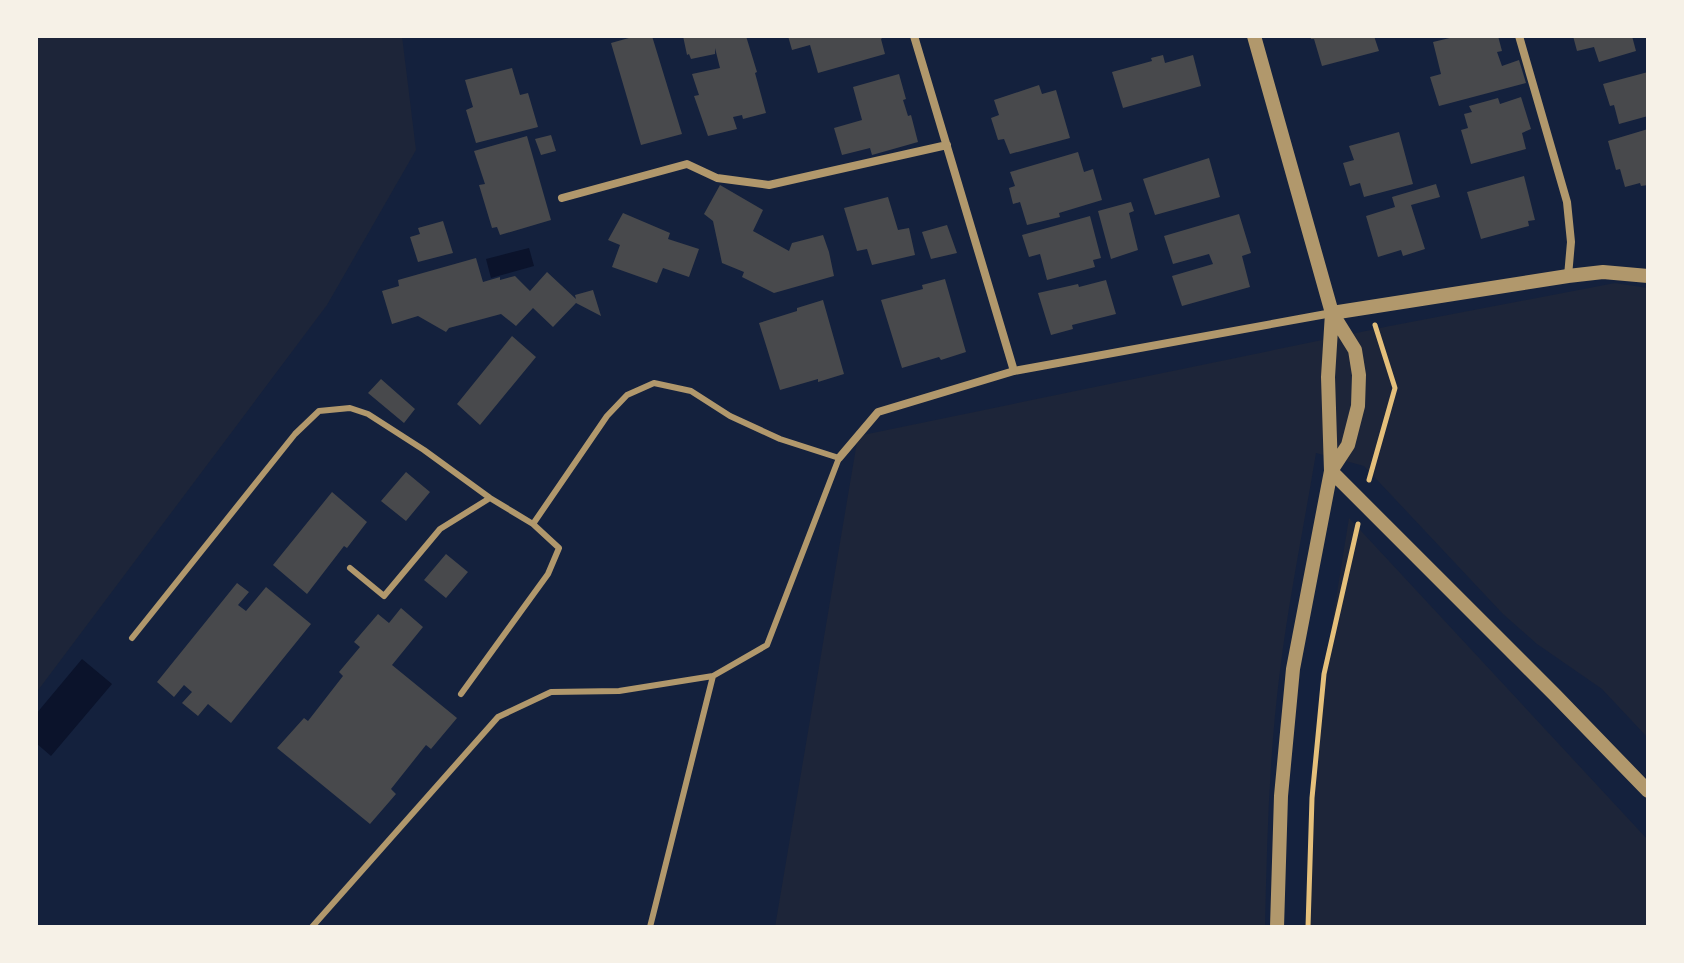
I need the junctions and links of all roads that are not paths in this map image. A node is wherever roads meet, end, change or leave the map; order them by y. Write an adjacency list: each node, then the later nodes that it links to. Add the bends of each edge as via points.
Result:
1 (914, 36): 4 (street)
2 (1254, 36): 8 (street)
3 (1519, 36): 6 (street, via 1567,202)
4 (947, 145): 5 (street, via 769,185 717,178 687,164); 9 (street)
5 (562, 198)
6 (1568, 276): 7 (street); 8 (street)
7 (1648, 276)
8 (1332, 313): 9 (street); 11 (street); 11 (street, via 1355,350 1359,375 1348,445)
9 (1014, 371): 10 (street, via 878,412)
10 (839, 458): 13 (lane, via 780,439 691,391 654,383 627,395 607,416); 16 (lane, via 767,645)
11 (1331, 471): 18 (street); 21 (street, via 1293,669 1281,796)
12 (490, 498): 13 (lane); 14 (lane, via 440,529 384,596); 15 (lane, via 368,414 350,408 319,411)
13 (533, 524): 17 (lane, via 559,548 554,561)
14 (350, 568)
15 (132, 638)
16 (713, 676): 19 (lane, via 619,691 551,692 498,717); 20 (lane)
17 (461, 694)
18 (1648, 791)
19 (312, 927)
20 (650, 927)
21 (1277, 927)

